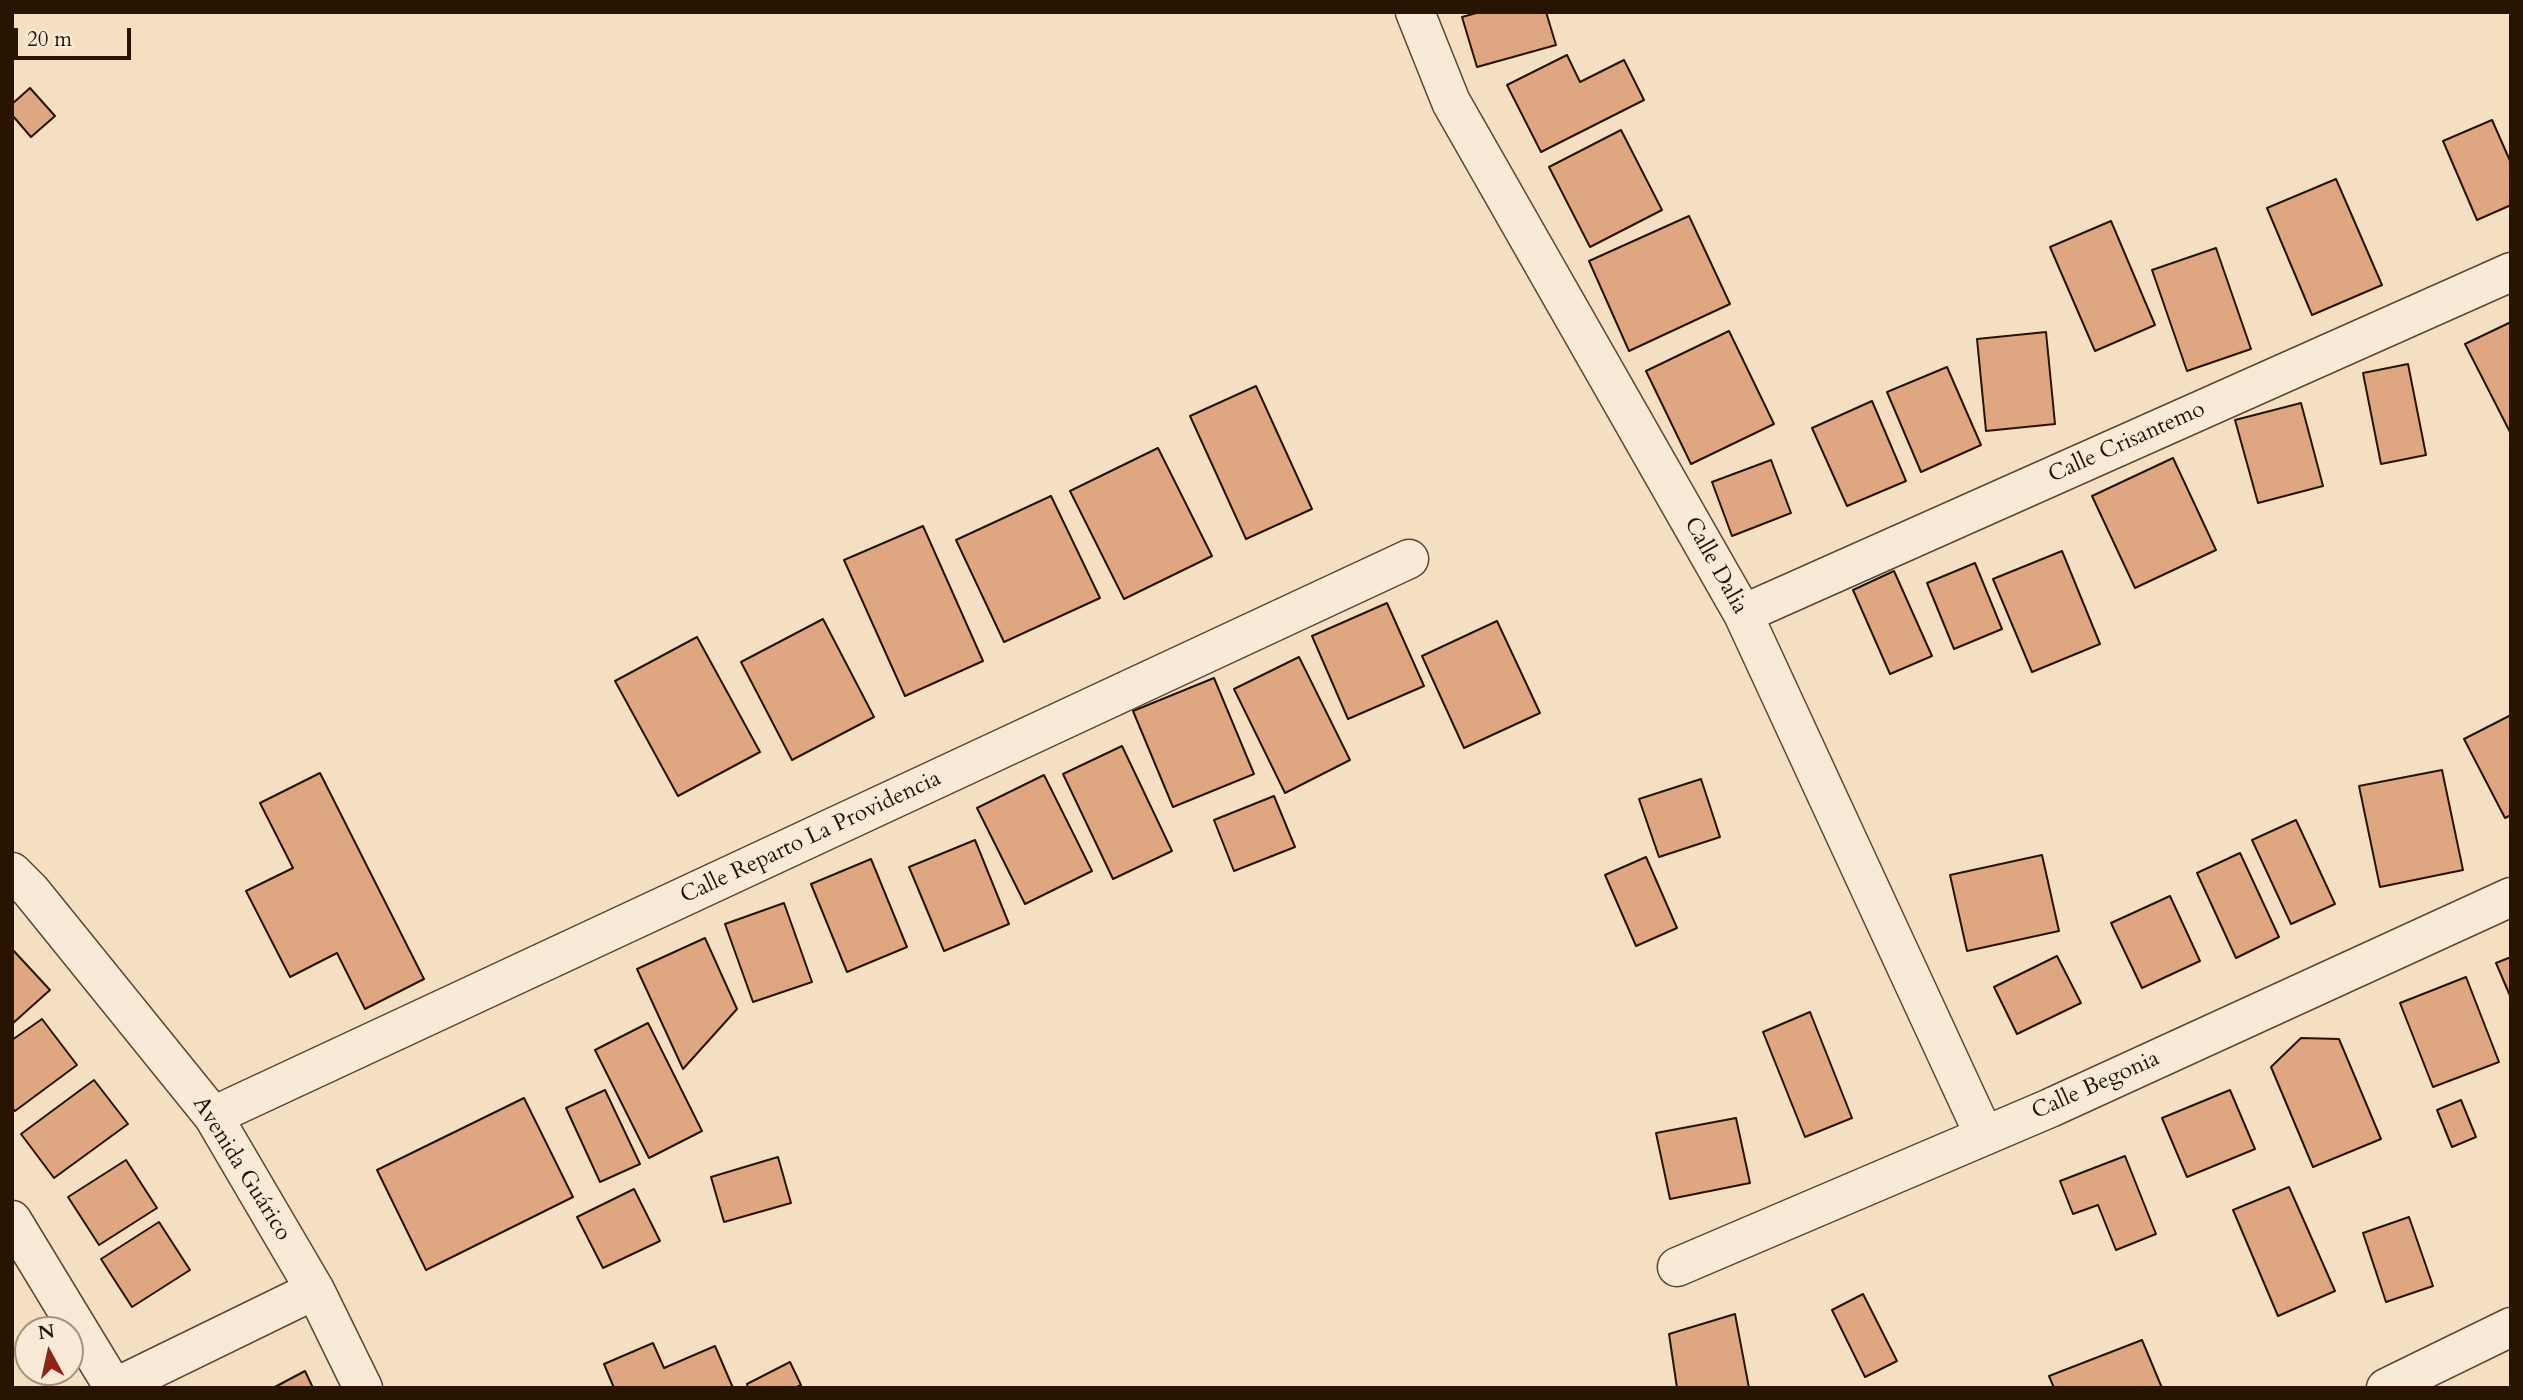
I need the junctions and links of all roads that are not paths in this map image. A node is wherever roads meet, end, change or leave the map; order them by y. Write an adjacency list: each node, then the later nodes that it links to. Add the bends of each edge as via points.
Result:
1 (1415, 12): 4 (street, Calle Dalia, via 1451,103)
2 (2511, 272): 4 (street, Calle Crisantemo)
3 (1409, 559): 7 (street, Calle Reparto La Providencia)
4 (1742, 614): 8 (street, Calle Dalia)
5 (12, 872): 7 (street, Avenida Guárico)
6 (2511, 897): 8 (street, Calle Begonia)
7 (213, 1116): 11 (street, Avenida Guárico)
8 (1984, 1135): 10 (street, Calle Begonia)
9 (12, 1220): 13 (street)
10 (1677, 1267)
11 (315, 1290): 13 (street); 14 (street, Avenida Guárico)
12 (2511, 1328): 15 (street)
13 (114, 1388)
14 (363, 1388)
15 (2386, 1388)

